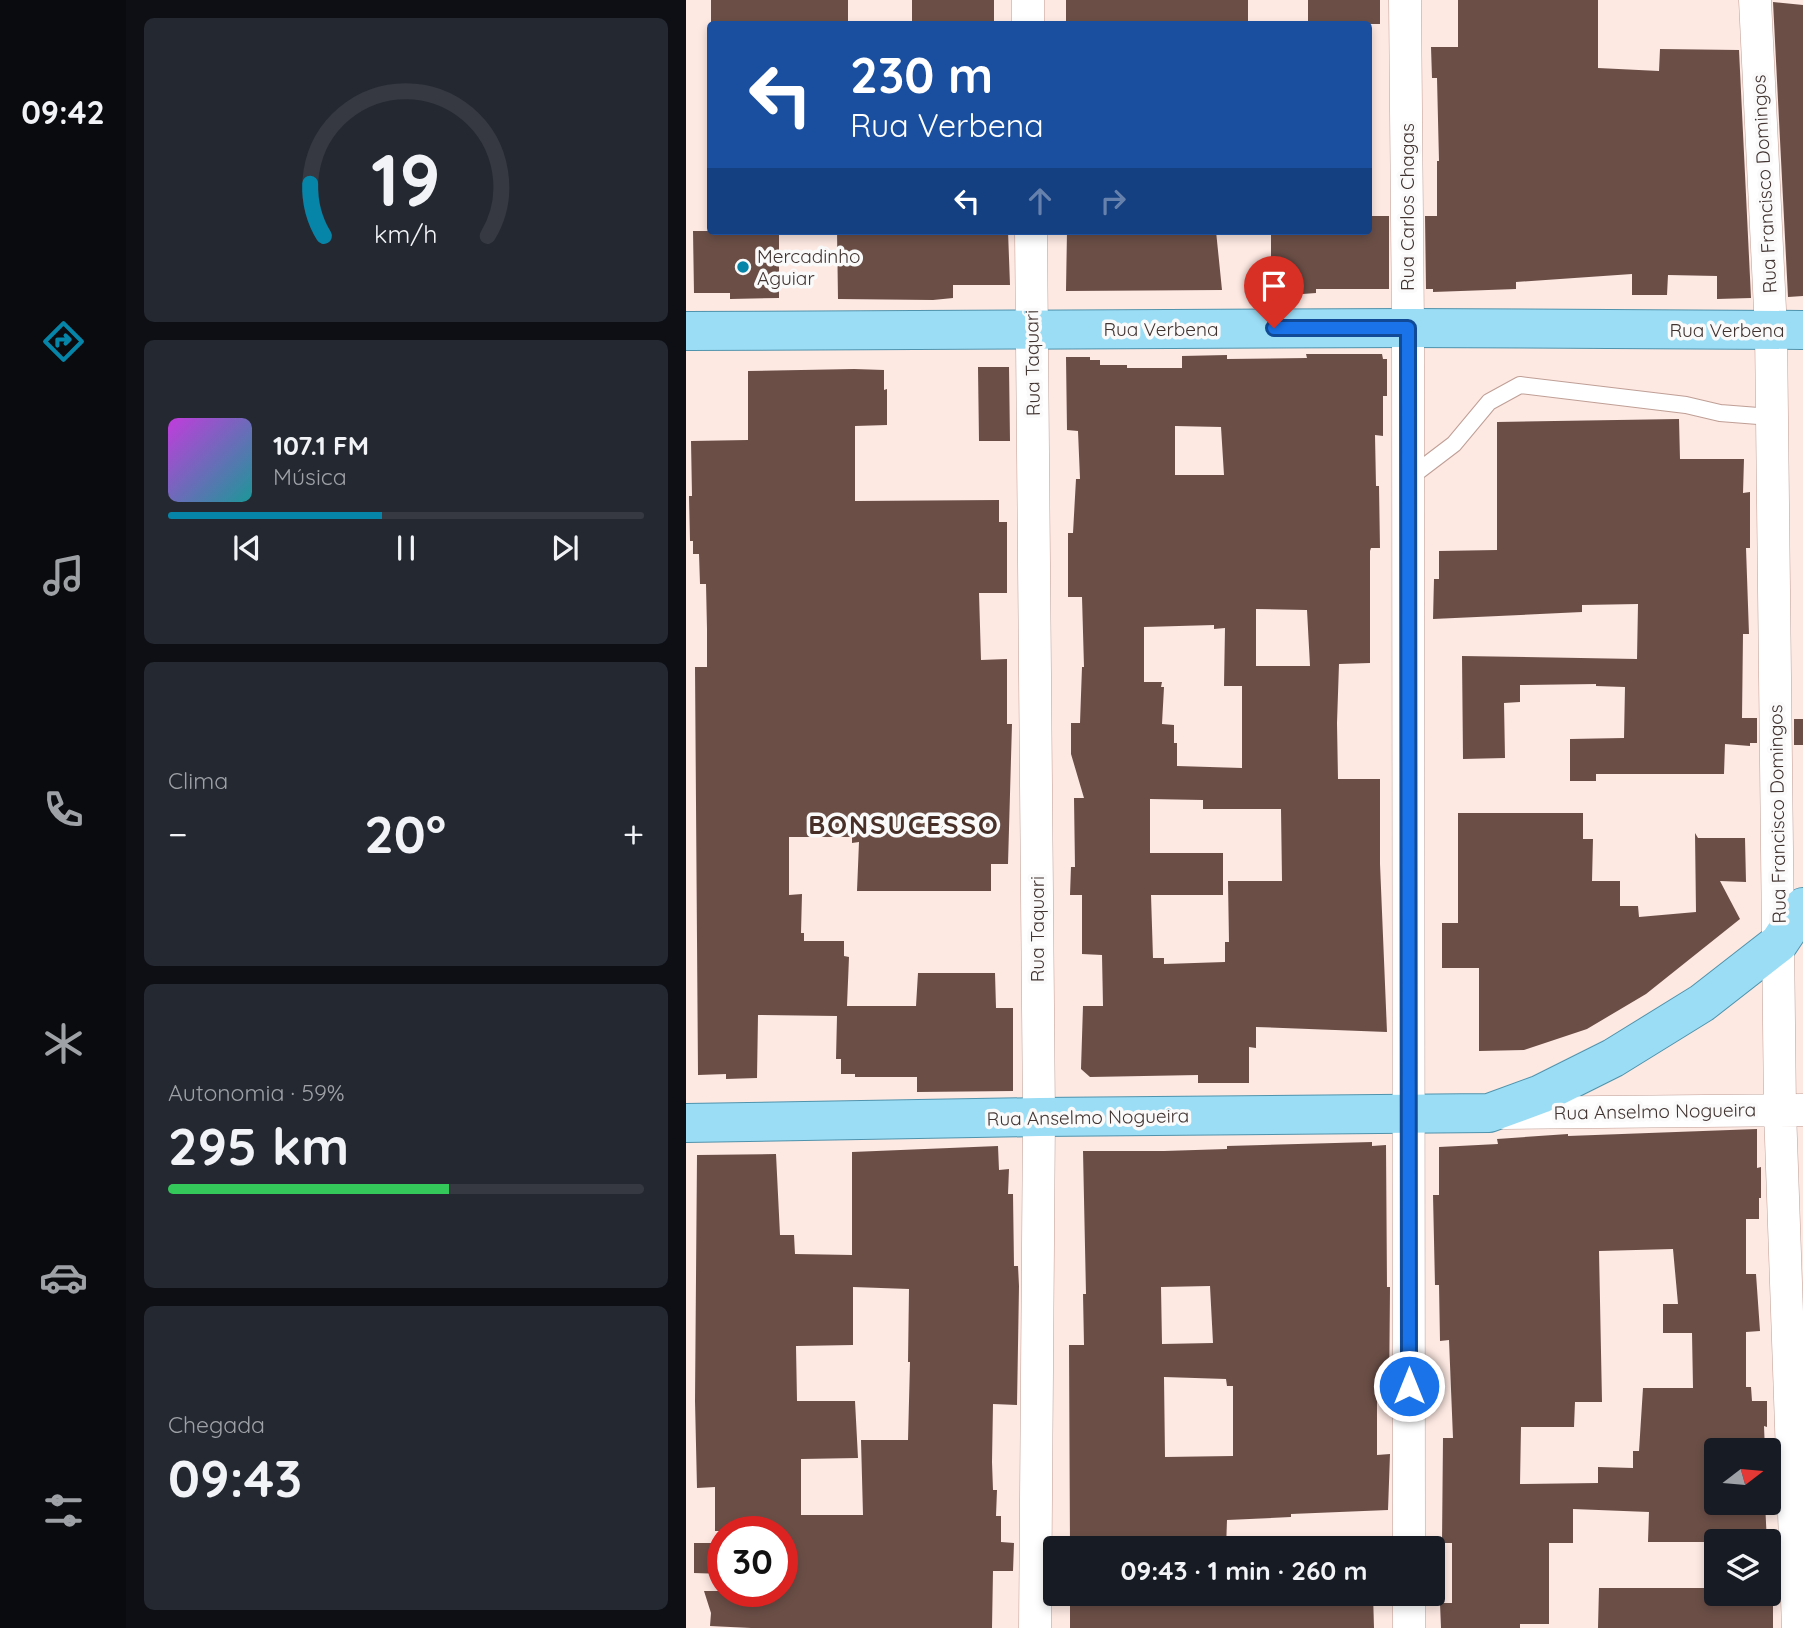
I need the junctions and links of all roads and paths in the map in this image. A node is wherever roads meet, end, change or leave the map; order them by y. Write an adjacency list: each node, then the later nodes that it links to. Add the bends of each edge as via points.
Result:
1 (1028, 0): 4 (street)
2 (1405, 0): 6 (street, Rua Carlos Chagas)
3 (1755, 0): 8 (street, Rua Francisco Domingos)
4 (1028, 21)
5 (1031, 235): 7 (street, Rua Taquari)
6 (1408, 328): 7 (main road, Rua Verbena); 8 (main road, Rua Verbena); 11 (street, Rua Carlos Chagas)
7 (1032, 329): 9 (main road, Rua Verbena); 17 (street, Rua Taquari)
8 (1787, 330): 10 (street, Rua Francisco Domingos)
9 (686, 331)
10 (1771, 417): 11 (lane, via 1520,385 1489,402 1454,444); 13 (street, Rua Francisco Domingos)
11 (1408, 479): 16 (street, Rua Carlos Chagas)
12 (1803, 907): 13 (main road, Rua Anselmo Nogueira)
13 (1779, 943): 14 (street, Rua Francisco Domingos); 15 (main road, Rua Anselmo Nogueira, via 1702,1003 1613,1058 1541,1094)
14 (1791, 1110): 15 (street, Rua Anselmo Nogueira); 23 (street, Rua Francisco Domingos)
15 (1489, 1113): 16 (main road, Rua Anselmo Nogueira)
16 (1409, 1114): 17 (main road, Rua Anselmo Nogueira); 19 (street, Rua Carlos Chagas)
17 (1039, 1117): 18 (main road, Rua Anselmo Nogueira); 21 (street, Rua Taquari)
18 (686, 1123)
19 (1409, 1536)
20 (1409, 1606): 22 (street)
21 (1035, 1628)
22 (1409, 1628)
23 (1798, 1628)

